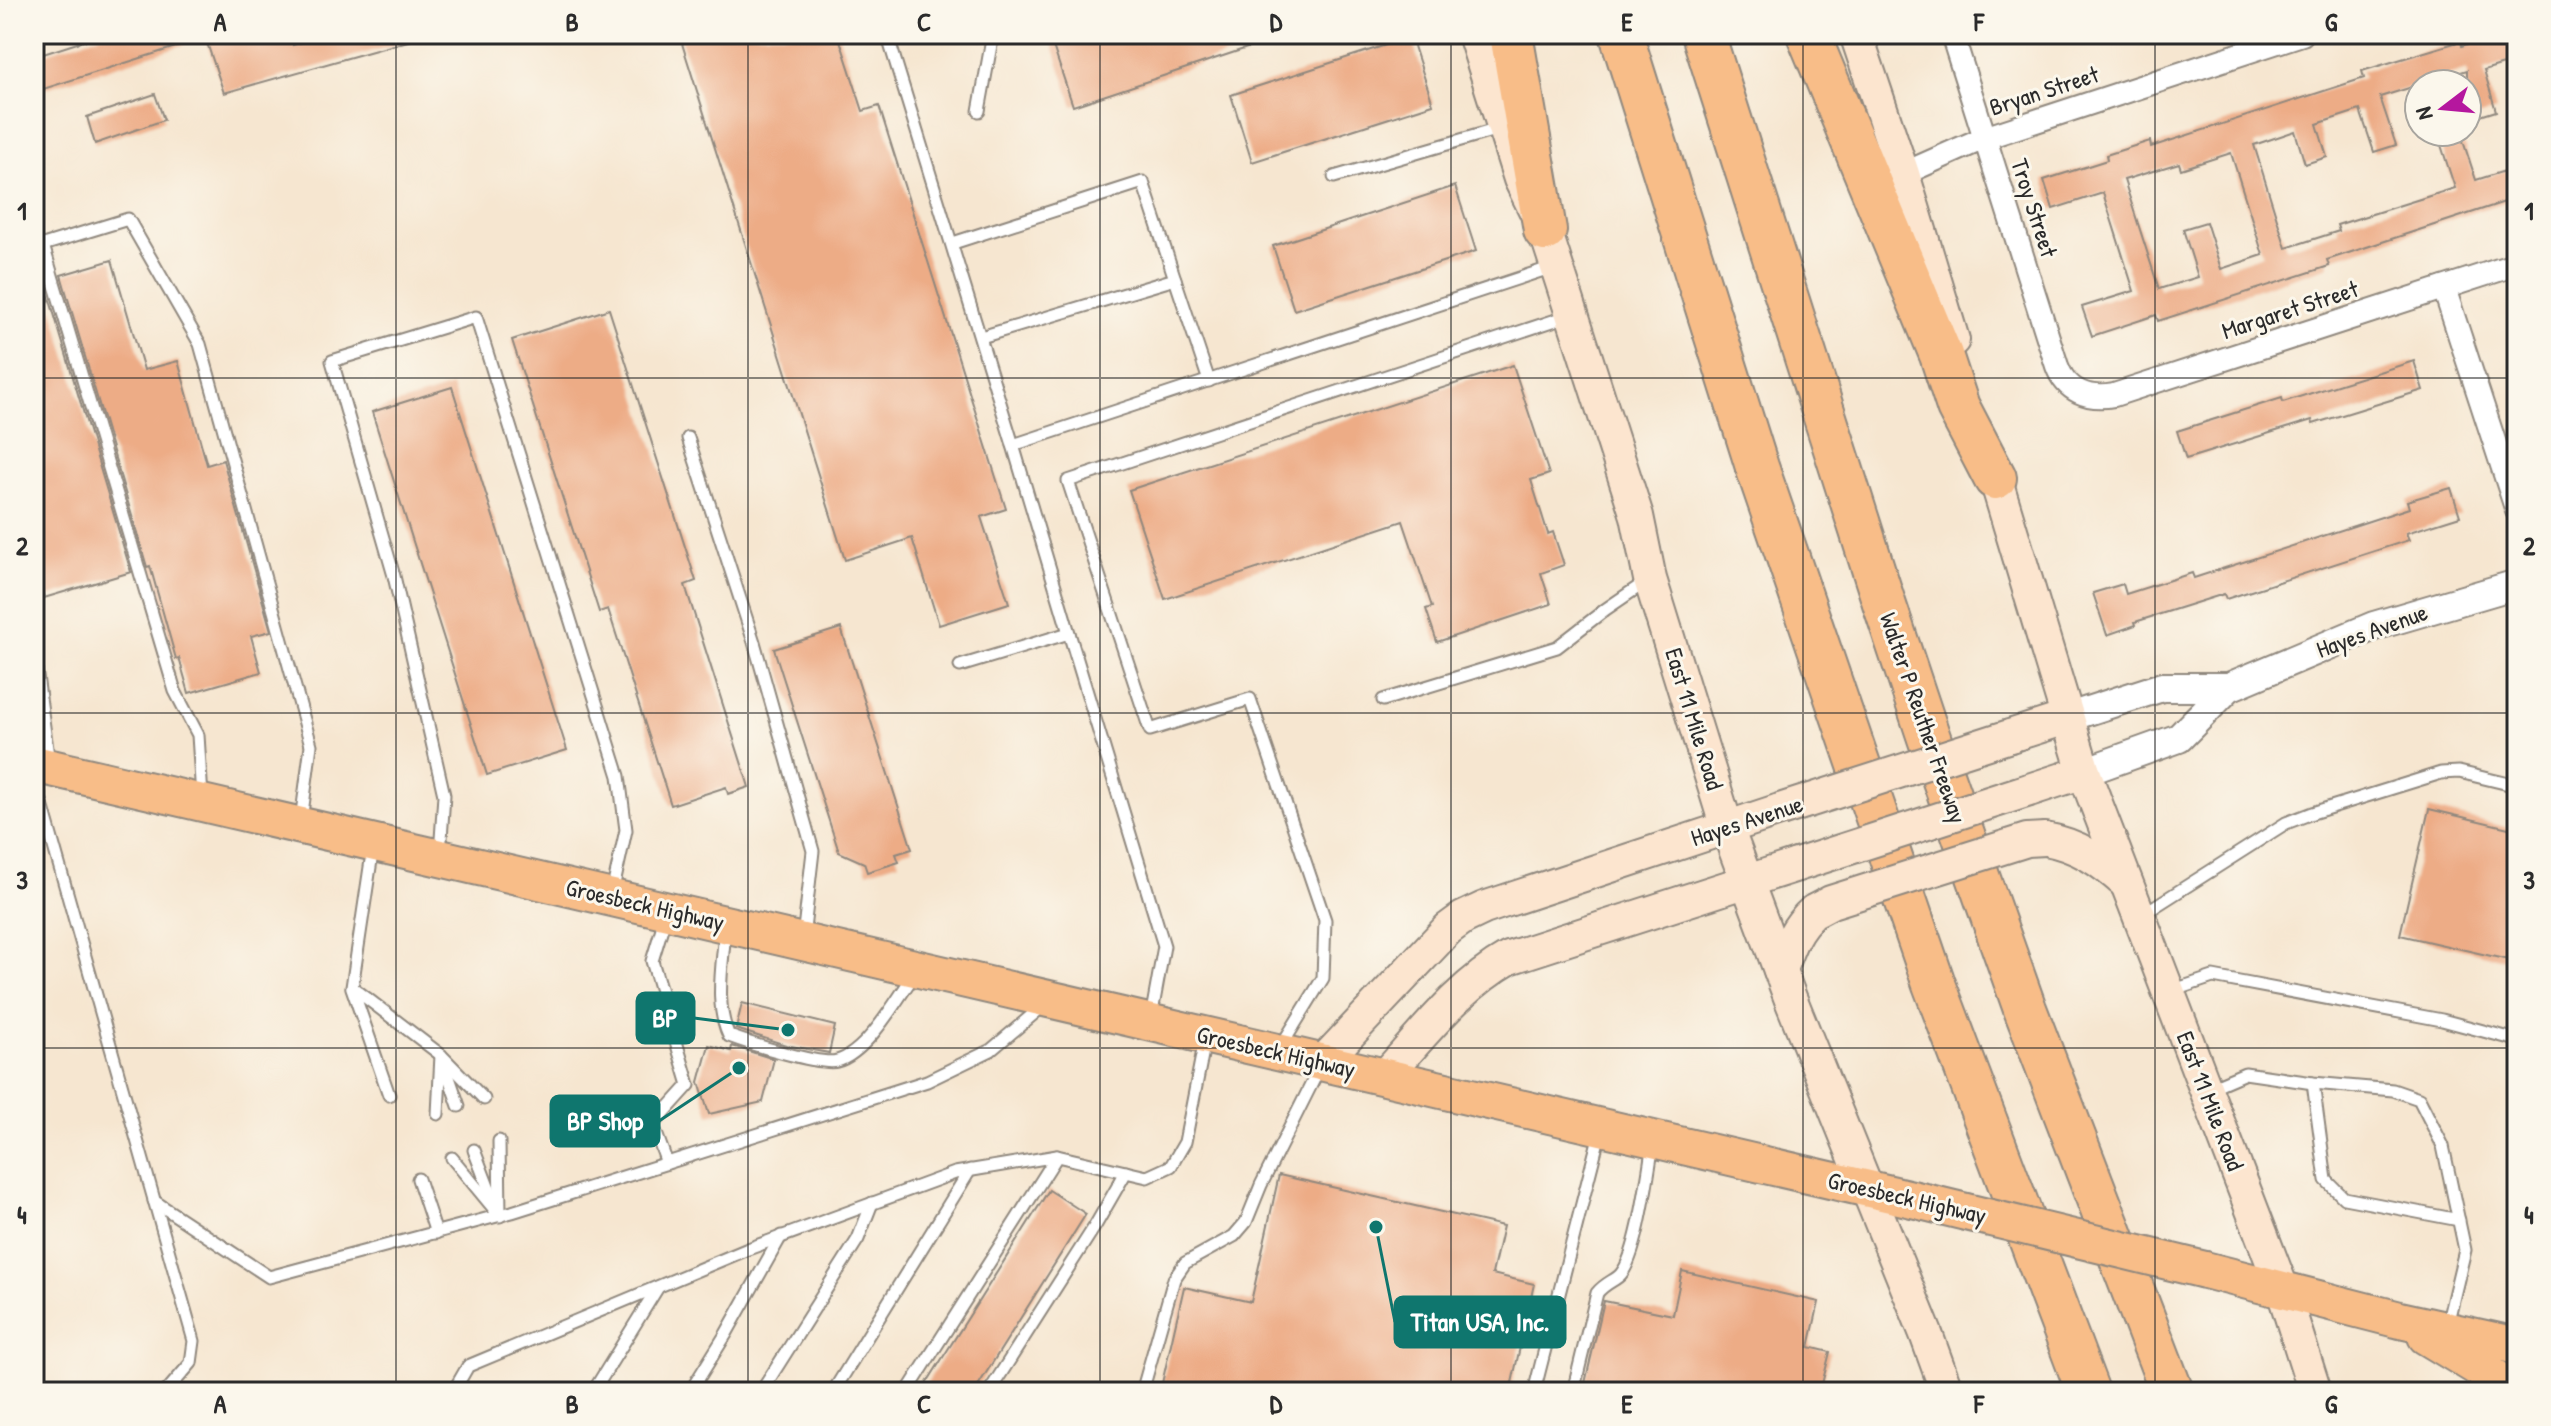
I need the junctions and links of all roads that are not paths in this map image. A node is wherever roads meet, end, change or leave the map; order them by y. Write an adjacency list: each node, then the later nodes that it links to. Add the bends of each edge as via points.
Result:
1 (887, 34): 17 (lane)
2 (993, 34): 12 (lane)
3 (1474, 34): 13 (main road, East 11 Mile Road)
4 (1511, 34): 18 (highway)
5 (1621, 34): 106 (highway, via 1757,467 1934,984)
6 (1703, 34): 107 (highway, Walter P Reuther Freeway, via 1929,738 2025,1009)
7 (1808, 34): 28 (highway, via 1958,407)
8 (1856, 34): 15 (main road, East 11 Mile Road)
9 (1952, 34): 14 (street, Troy Street)
10 (2302, 34): 11 (street, Bryan Street)
11 (2253, 42): 14 (street, Bryan Street)
12 (979, 111)
13 (1504, 128): 16 (lane); 18 (main road, East 11 Mile Road)
14 (1984, 138): 15 (street, Bryan Street); 25 (street, Troy Street, via 2061,376)
15 (1903, 174): 28 (main road, East 11 Mile Road)
16 (1334, 177)
17 (953, 243): 20 (lane, via 1143,182); 23 (lane)
18 (1550, 248): 22 (main road, East 11 Mile Road); 24 (lane)
19 (2517, 264): 21 (street, Margaret Street)
20 (1175, 279): 23 (lane); 24 (lane)
21 (2444, 288): 25 (street, Margaret Street, via 2114,395); 29 (street)
22 (1572, 315): 30 (main road, East 11 Mile Road, via 1637,516); 61 (lane, via 1068,481 1150,730 1250,699 1325,920 1323,978)
23 (981, 337): 27 (lane)
24 (1209, 381): 27 (lane)
25 (2078, 392)
26 (688, 438): 52 (lane, via 754,642 813,851)
27 (1013, 445): 32 (lane)
28 (1995, 478): 37 (main road, East 11 Mile Road)
29 (2517, 511)
30 (1650, 579): 36 (lane, via 1557,647); 43 (main road, East 11 Mile Road)
31 (2517, 584): 35 (street, Hayes Avenue, via 2374,626)
32 (1069, 633): 34 (lane); 58 (lane, via 1164,946)
33 (34, 654): 38 (lane)
34 (960, 666)
35 (2229, 687): 37 (street, Hayes Avenue, via 2162,687); 39 (street, Hayes Avenue, via 2179,738)
36 (1383, 700)
37 (2066, 718): 39 (main road, East 11 Mile Road); 43 (main road, Hayes Avenue, bridge)
38 (39, 769): 41 (main road, Groesbeck Highway); 82 (lane)
39 (2084, 772): 46 (main road, Hayes Avenue, bridge); 47 (main road, East 11 Mile Road)
40 (2517, 786): 50 (lane, via 2459,772 2441,773 2312,813 2286,823)
41 (202, 803): 42 (main road, Groesbeck Highway); 42 (lane, via 198,735 175,691 43,245 128,219 205,360 311,745)
42 (301, 825): 44 (main road, Groesbeck Highway)
43 (1727, 828): 46 (main road, East 11 Mile Road); 63 (main road, Hayes Avenue, via 1463,918)
44 (374, 843): 45 (main road, Groesbeck Highway); 55 (lane)
45 (440, 858): 48 (main road, Groesbeck Highway); 48 (lane, via 444,795 394,576 332,361 476,317 619,776 626,830)
46 (1746, 881): 54 (main road, East 11 Mile Road); 64 (main road, Hayes Avenue, via 1509,958 1466,988)
47 (2126, 883): 50 (main road, East 11 Mile Road); 54 (main road, bridge, via 2083,850 2045,839 2027,840 1831,902 1802,921)
48 (611, 897): 49 (main road, Groesbeck Highway)
49 (668, 911): 51 (main road, Groesbeck Highway); 77 (lane, via 652,961 689,1085 653,1125)
50 (2139, 917): 56 (main road, East 11 Mile Road)
51 (725, 924): 52 (main road, Groesbeck Highway); 53 (lane, via 723,1024 729,1036 761,1048 835,1062 853,1054)
52 (803, 942): 53 (main road, Groesbeck Highway)
53 (918, 969): 57 (main road, Groesbeck Highway)
54 (1780, 970): 81 (main road, East 11 Mile Road)
55 (352, 987): 62 (lane); 67 (lane)
56 (2169, 992): 60 (lane, via 2213,977 2442,1020); 66 (main road, East 11 Mile Road)
57 (1050, 1000): 58 (main road, Groesbeck Highway); 77 (lane, via 991,1050 940,1075)
58 (1150, 1023): 59 (main road, Groesbeck Highway)
59 (1206, 1036): 61 (main road, Groesbeck Highway); 79 (lane, via 1185,1142 1171,1166 1147,1177)
60 (2517, 1040)
61 (1278, 1052): 63 (main road, Groesbeck Highway)
62 (441, 1055): 68 (lane); 69 (lane); 70 (lane)
63 (1322, 1063): 64 (main road, Groesbeck Highway); 103 (lane, via 1246,1222 1234,1236 1185,1263 1174,1279)
64 (1384, 1077): 71 (main road, Groesbeck Highway)
65 (2313, 1083): 66 (lane, via 2245,1073); 85 (lane, via 2393,1090 2419,1099 2443,1146); 85 (lane, via 2326,1180 2344,1198)
66 (2206, 1090): 89 (main road, East 11 Mile Road)
67 (389, 1095)
68 (484, 1099)
69 (459, 1106)
70 (438, 1114)
71 (1601, 1127): 72 (main road, Groesbeck Highway); 104 (lane)
72 (1654, 1140): 81 (main road, Groesbeck Highway); 105 (lane, via 1632,1254 1620,1276 1597,1293)
73 (499, 1141): 84 (lane)
74 (474, 1150): 84 (lane)
75 (1057, 1156): 78 (lane); 79 (lane); 101 (lane)
76 (452, 1158): 84 (lane)
77 (667, 1163): 84 (lane)
78 (970, 1170): 83 (lane); 100 (lane)
79 (1126, 1172): 102 (lane)
80 (418, 1179): 86 (lane)
81 (1866, 1188): 89 (main road, Groesbeck Highway, bridge); 93 (main road, East 11 Mile Road)
82 (154, 1201): 86 (lane, via 269,1277); 95 (lane, via 194,1341 191,1363)
83 (872, 1203): 87 (lane); 99 (lane, via 858,1239)
84 (500, 1216): 86 (lane)
85 (2459, 1220): 91 (lane, via 2465,1250)
86 (436, 1233)
87 (781, 1236): 88 (lane); 98 (lane)
88 (659, 1286): 96 (lane, via 468,1366); 97 (lane)
89 (2282, 1288): 90 (main road, Groesbeck Highway); 108 (main road, East 11 Mile Road)
90 (2400, 1320): 91 (main road, Groesbeck Highway); 94 (main road)
91 (2446, 1330): 92 (main road, Groesbeck Highway)
92 (2517, 1346)
93 (1943, 1388)
94 (2517, 1391)
95 (166, 1392)
96 (453, 1392)
97 (593, 1392)
98 (690, 1392)
99 (761, 1392)
100 (833, 1392)
101 (907, 1392)
102 (989, 1392)
103 (1142, 1392)
104 (1534, 1392)
105 (1573, 1392)
106 (2088, 1392)
107 (2172, 1392)
108 (2315, 1392)

